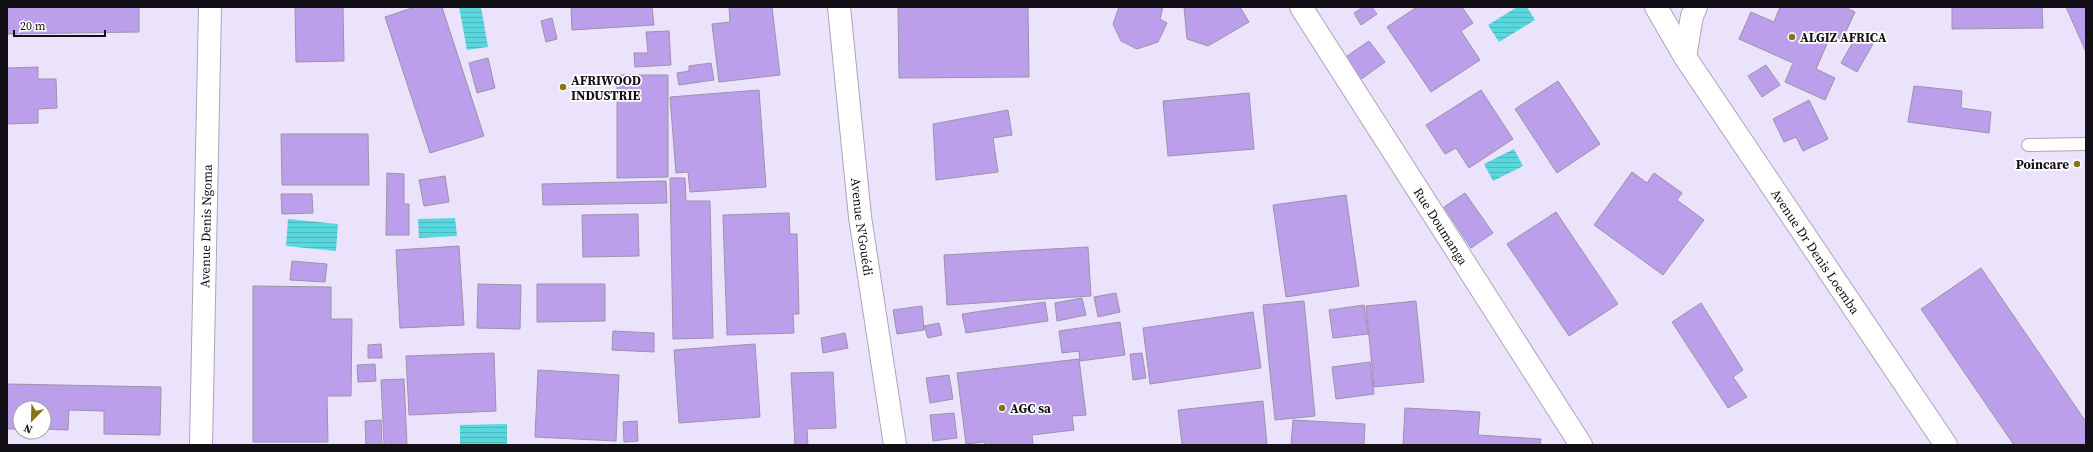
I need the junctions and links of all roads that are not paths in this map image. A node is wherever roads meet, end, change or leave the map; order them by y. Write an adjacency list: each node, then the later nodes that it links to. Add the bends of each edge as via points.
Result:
1 (210, 7): 9 (street, Avenue Denis Ngoma)
2 (839, 7): 10 (street, Avenue N'Gouédi, via 860,217)
3 (1301, 7): 11 (street, Rue Doumanga)
4 (1656, 7): 6 (street, Avenue Dr Denis Loemba)
5 (1696, 7): 6 (street)
6 (1685, 57): 12 (street, Avenue Dr Denis Loemba)
7 (2086, 144): 8 (lane)
8 (2028, 145)
9 (200, 445)
10 (895, 445)
11 (1581, 445)
12 (1946, 445)

